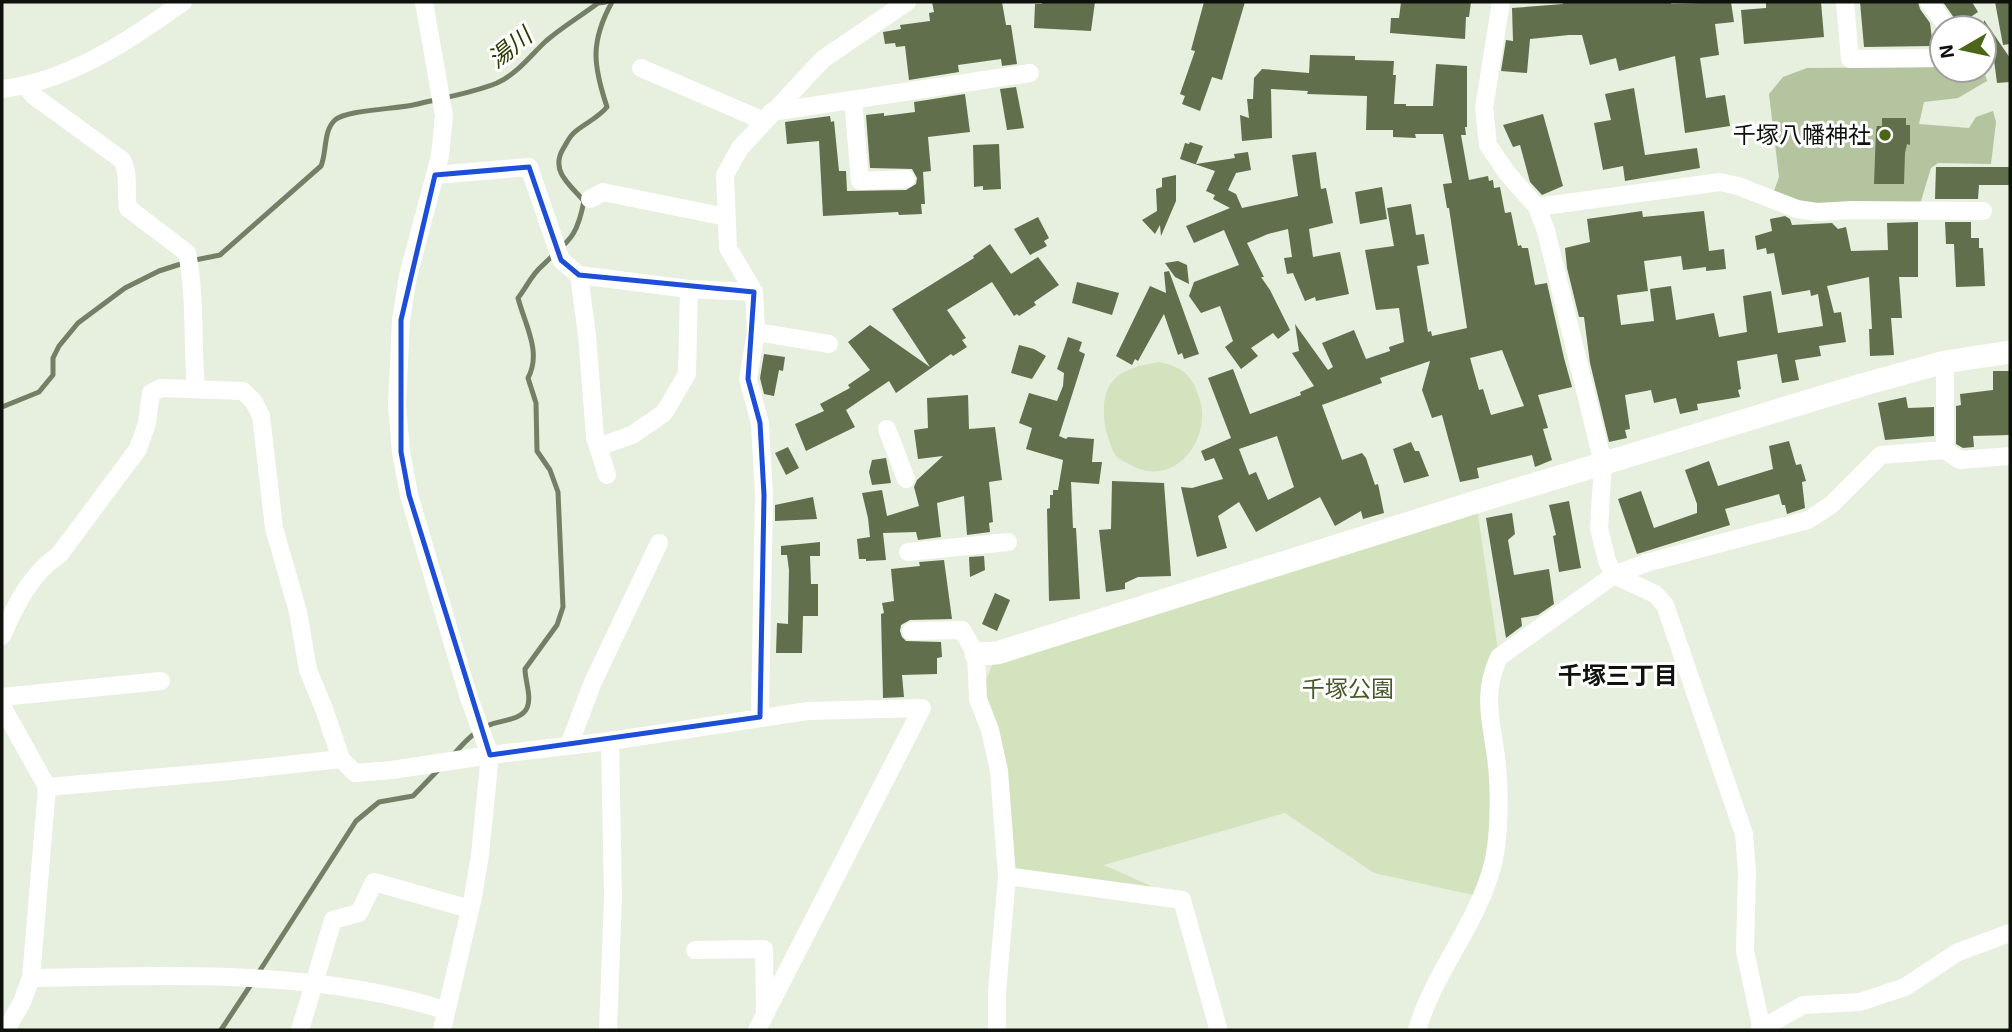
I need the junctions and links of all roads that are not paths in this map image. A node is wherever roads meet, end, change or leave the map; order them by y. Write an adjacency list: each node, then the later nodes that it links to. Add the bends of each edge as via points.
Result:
1 (183, 2): 9 (street, via 102,55)
2 (424, 2): 13 (street, via 444,116)
3 (907, 2): 12 (street, via 823,59)
4 (1501, 2): 16 (street, via 1484,108 1488,145)
5 (1845, 2): 6 (street, via 1850,59)
6 (1928, 58)
7 (641, 68): 12 (street)
8 (1030, 73): 11 (street)
9 (25, 85): 10 (street); 26 (street, via 122,160 127,169 128,208 187,253)
10 (2, 89)
11 (853, 100): 12 (street); 14 (street, via 860,181)
12 (768, 117): 18 (street, via 740,148 725,175)
13 (435, 175): 19 (street, via 529,167 561,260); 47 (street, via 401,320 397,405 401,452 409,495)
14 (906, 179)
15 (590, 199): 18 (street, via 603,192)
16 (1536, 207): 17 (street, via 1720,183 1816,212); 31 (street, via 1546,231)
17 (1983, 211)
18 (726, 217): 21 (street, via 728,248)
19 (579, 275): 20 (street); 28 (street)
20 (689, 289): 21 (street); 28 (street, via 687,374 664,413 632,435)
21 (754, 292): 22 (street)
22 (756, 332): 23 (street); 44 (street, via 748,379 760,423 764,495)
23 (829, 344)
24 (2010, 352): 25 (street)
25 (1945, 362): 29 (street); 31 (street)
26 (196, 389): 39 (street, via 161,388 151,393 148,423 138,450 59,555 42,566); 48 (street, via 243,391 261,415 274,528 298,612 308,670)
27 (887, 429): 33 (street)
28 (598, 447): 32 (street)
29 (1945, 450): 30 (street, via 1959,460); 37 (street, via 1881,455 1831,505 1808,520)
30 (2010, 456)
31 (1603, 463): 37 (street, via 1598,528); 40 (street, via 997,653)
32 (607, 475)
33 (906, 479)
34 (1008, 542): 36 (street)
35 (659, 543): 46 (street)
36 (908, 552)
37 (1614, 575): 64 (street, via 1499,657 1491,675 1488,712 1497,793 1493,863 1482,897); 65 (street, via 1655,594 1665,605 1744,834 1745,951)
38 (911, 631): 40 (street, via 962,630)
39 (2, 636)
40 (976, 654): 50 (street, via 978,699 999,771)
41 (161, 681): 42 (street)
42 (2, 697)
43 (2, 706): 49 (street)
44 (760, 717): 45 (street); 57 (street, via 808,710 922,708)
45 (610, 741): 46 (street); 62 (street, via 613,897)
46 (569, 744): 47 (street)
47 (490, 755): 48 (street, via 355,773); 51 (street)
48 (341, 760): 49 (street)
49 (47, 787): 54 (street)
50 (1007, 876): 58 (street, via 1182,900); 63 (street)
51 (470, 909): 55 (street, via 374,882 359,913 333,920); 56 (street)
52 (2010, 933): 65 (street, via 1958,951 1905,987 1860,1002 1803,1004)
53 (695, 950): 57 (street, via 764,949)
54 (32, 978): 55 (street, via 238,977); 59 (street)
55 (314, 983): 56 (street); 60 (street)
56 (445, 1010): 61 (street)
57 (763, 1025)
58 (1218, 1028)
59 (6, 1030)
60 (300, 1030)
61 (442, 1030)
62 (608, 1030)
63 (997, 1030)
64 (1417, 1030)
65 (1761, 1030)

